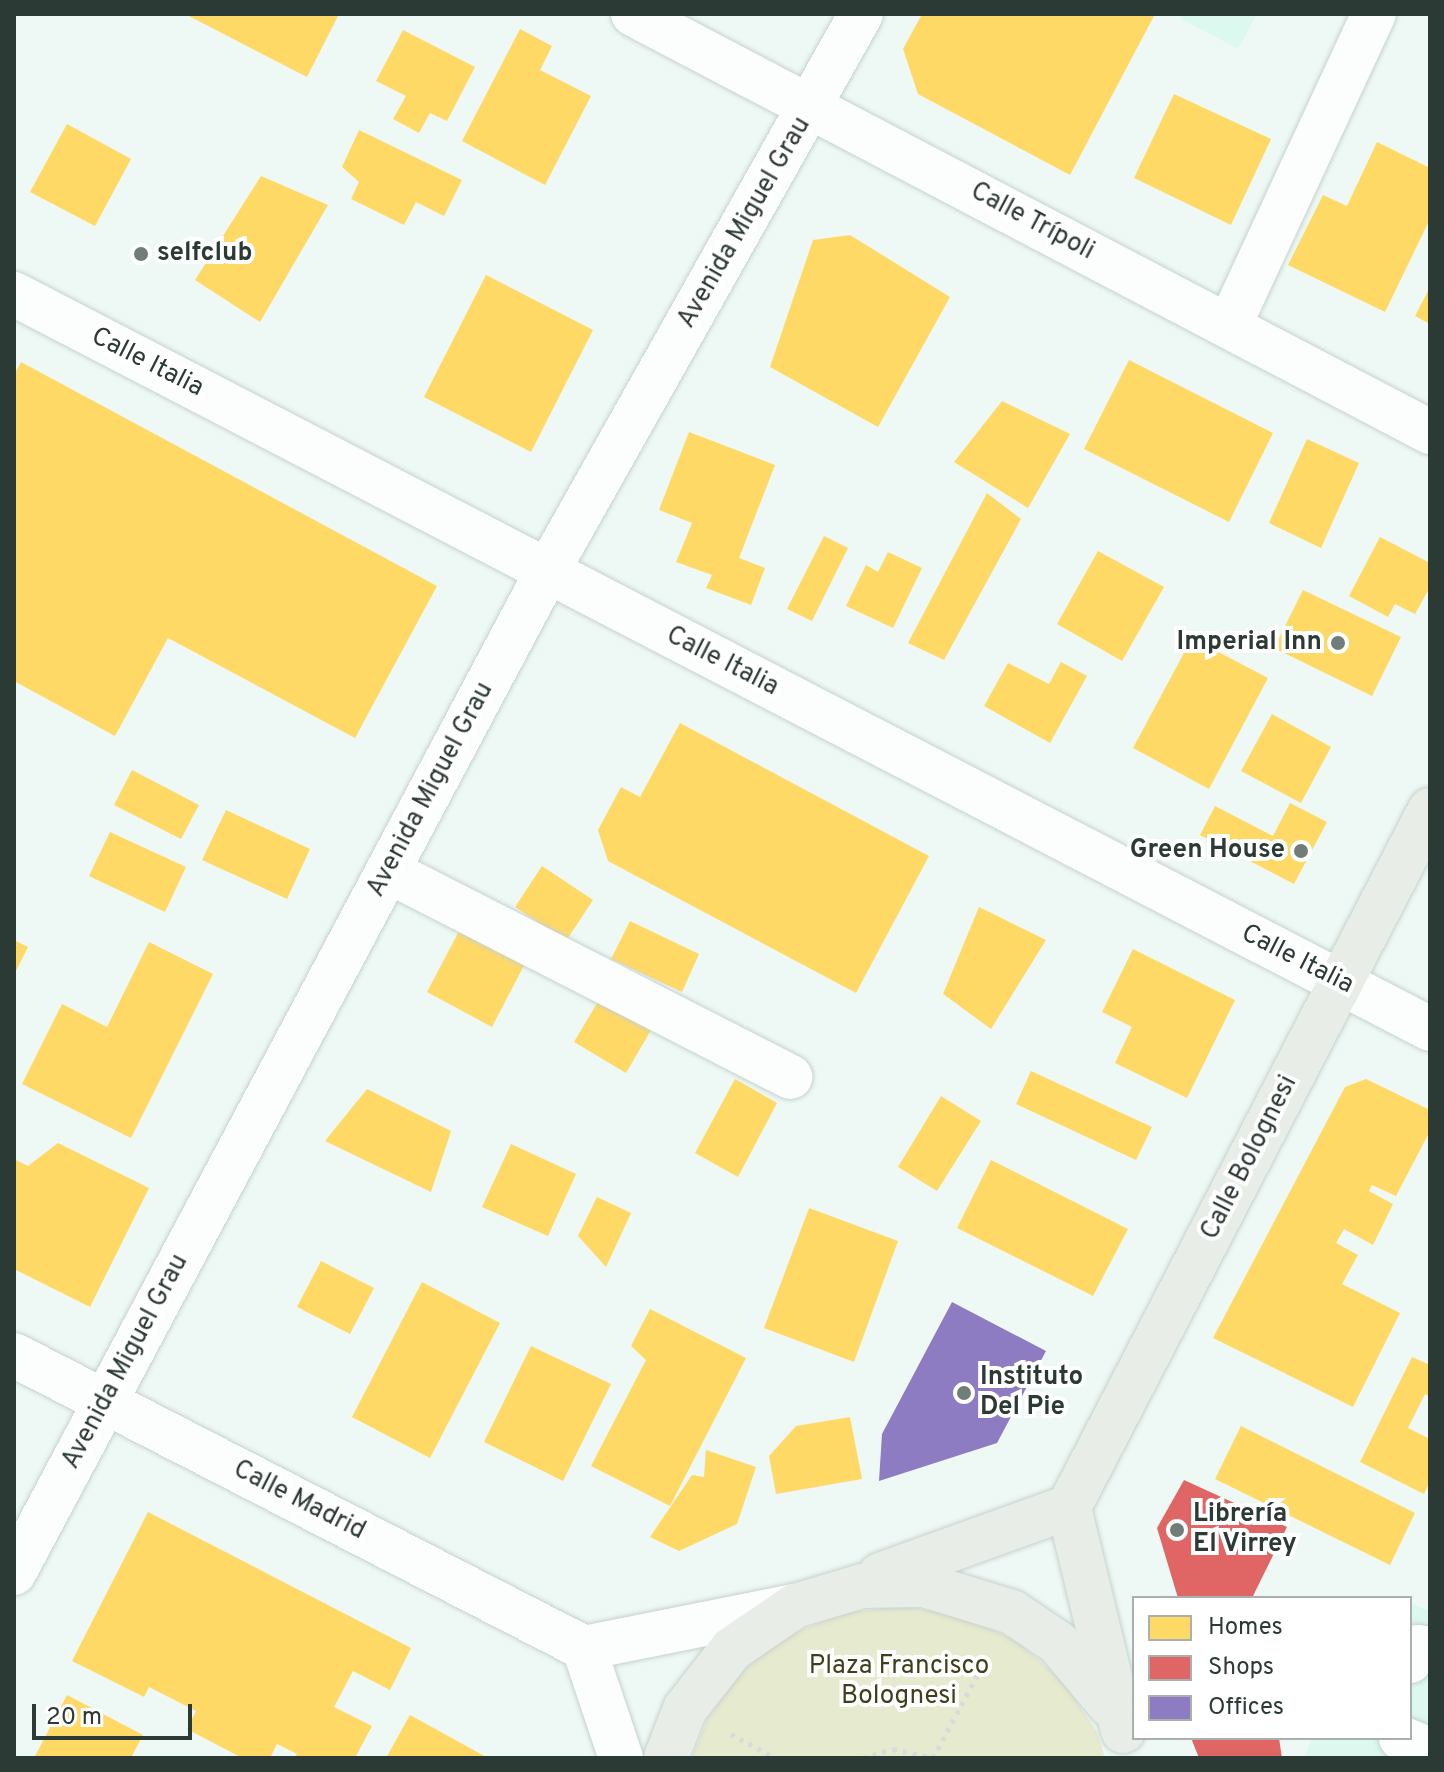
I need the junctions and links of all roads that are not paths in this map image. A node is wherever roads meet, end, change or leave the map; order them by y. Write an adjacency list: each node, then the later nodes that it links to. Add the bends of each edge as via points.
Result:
1 (633, 14): 4 (street, Calle Trípoli)
2 (861, 14): 4 (street, Avenida Miguel Grau)
3 (1374, 14): 6 (street)
4 (811, 106): 6 (street, Calle Trípoli); 8 (street, Avenida Miguel Grau)
5 (14, 294): 8 (street, Calle Italia)
6 (1229, 326): 7 (street, Calle Trípoli)
7 (1430, 432)
8 (547, 572): 10 (street, Avenida Miguel Grau); 11 (street, Calle Italia)
9 (1430, 810): 11 (main road, Calle Bolognesi)
10 (388, 871): 13 (street); 15 (street, Avenida Miguel Grau)
11 (1340, 983): 12 (street, Calle Italia); 16 (main road, Calle Bolognesi)
12 (1430, 1029)
13 (790, 1077)
14 (14, 1355): 15 (street, Calle Madrid)
15 (106, 1399): 17 (street, Avenida Miguel Grau); 19 (street, Calle Madrid)
16 (1069, 1507): 18 (main road); 23 (main road)
17 (14, 1573)
18 (813, 1599): 19 (street); 23 (main road, via 893,1583 924,1585 1012,1612 1078,1662); 26 (main road, via 752,1633 706,1677 685,1709)
19 (584, 1648): 25 (street)
20 (1430, 1649): 21 (street, via 1418,1647)
21 (1412, 1658)
22 (1406, 1740): 24 (street)
23 (1128, 1745)
24 (1430, 1750)
25 (621, 1758)
26 (666, 1758)

